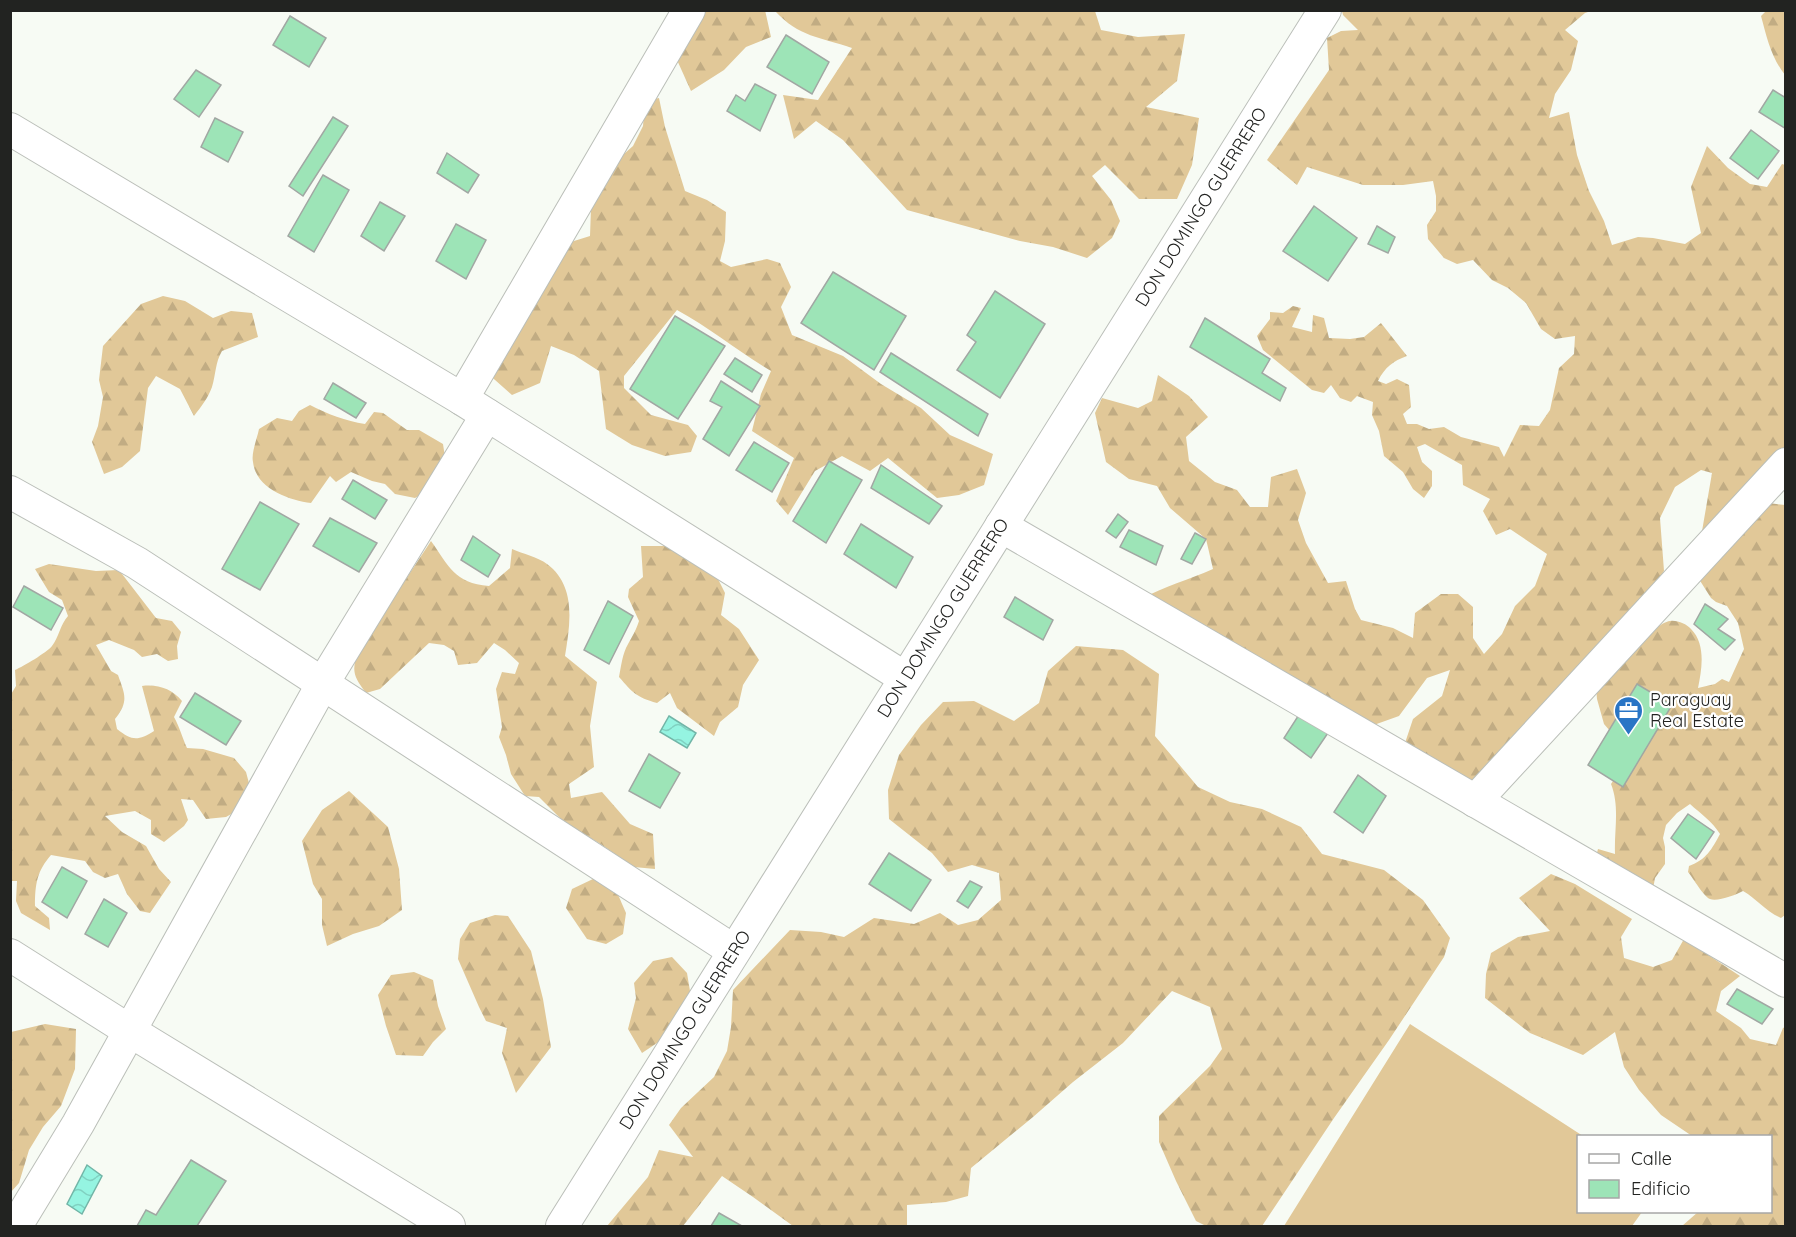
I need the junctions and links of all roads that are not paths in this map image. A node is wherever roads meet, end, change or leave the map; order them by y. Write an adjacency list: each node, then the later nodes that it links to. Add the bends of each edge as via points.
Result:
1 (689, 10): 4 (street)
2 (1325, 10): 7 (street, DON DOMINGO GUERRERO)
3 (10, 129): 4 (street)
4 (475, 407): 8 (street); 9 (street)
5 (1785, 464): 10 (street)
6 (10, 492): 9 (street, via 137,563)
7 (1001, 526): 8 (street, DON DOMINGO GUERRERO); 10 (street)
8 (905, 678): 11 (street, DON DOMINGO GUERRERO)
9 (323, 683): 11 (street); 14 (street)
10 (1475, 801): 13 (street)
11 (734, 951): 17 (street, DON DOMINGO GUERRERO)
12 (10, 955): 14 (street)
13 (1785, 981)
14 (130, 1031): 15 (street); 16 (street)
15 (16, 1227)
16 (449, 1227)
17 (562, 1227)

